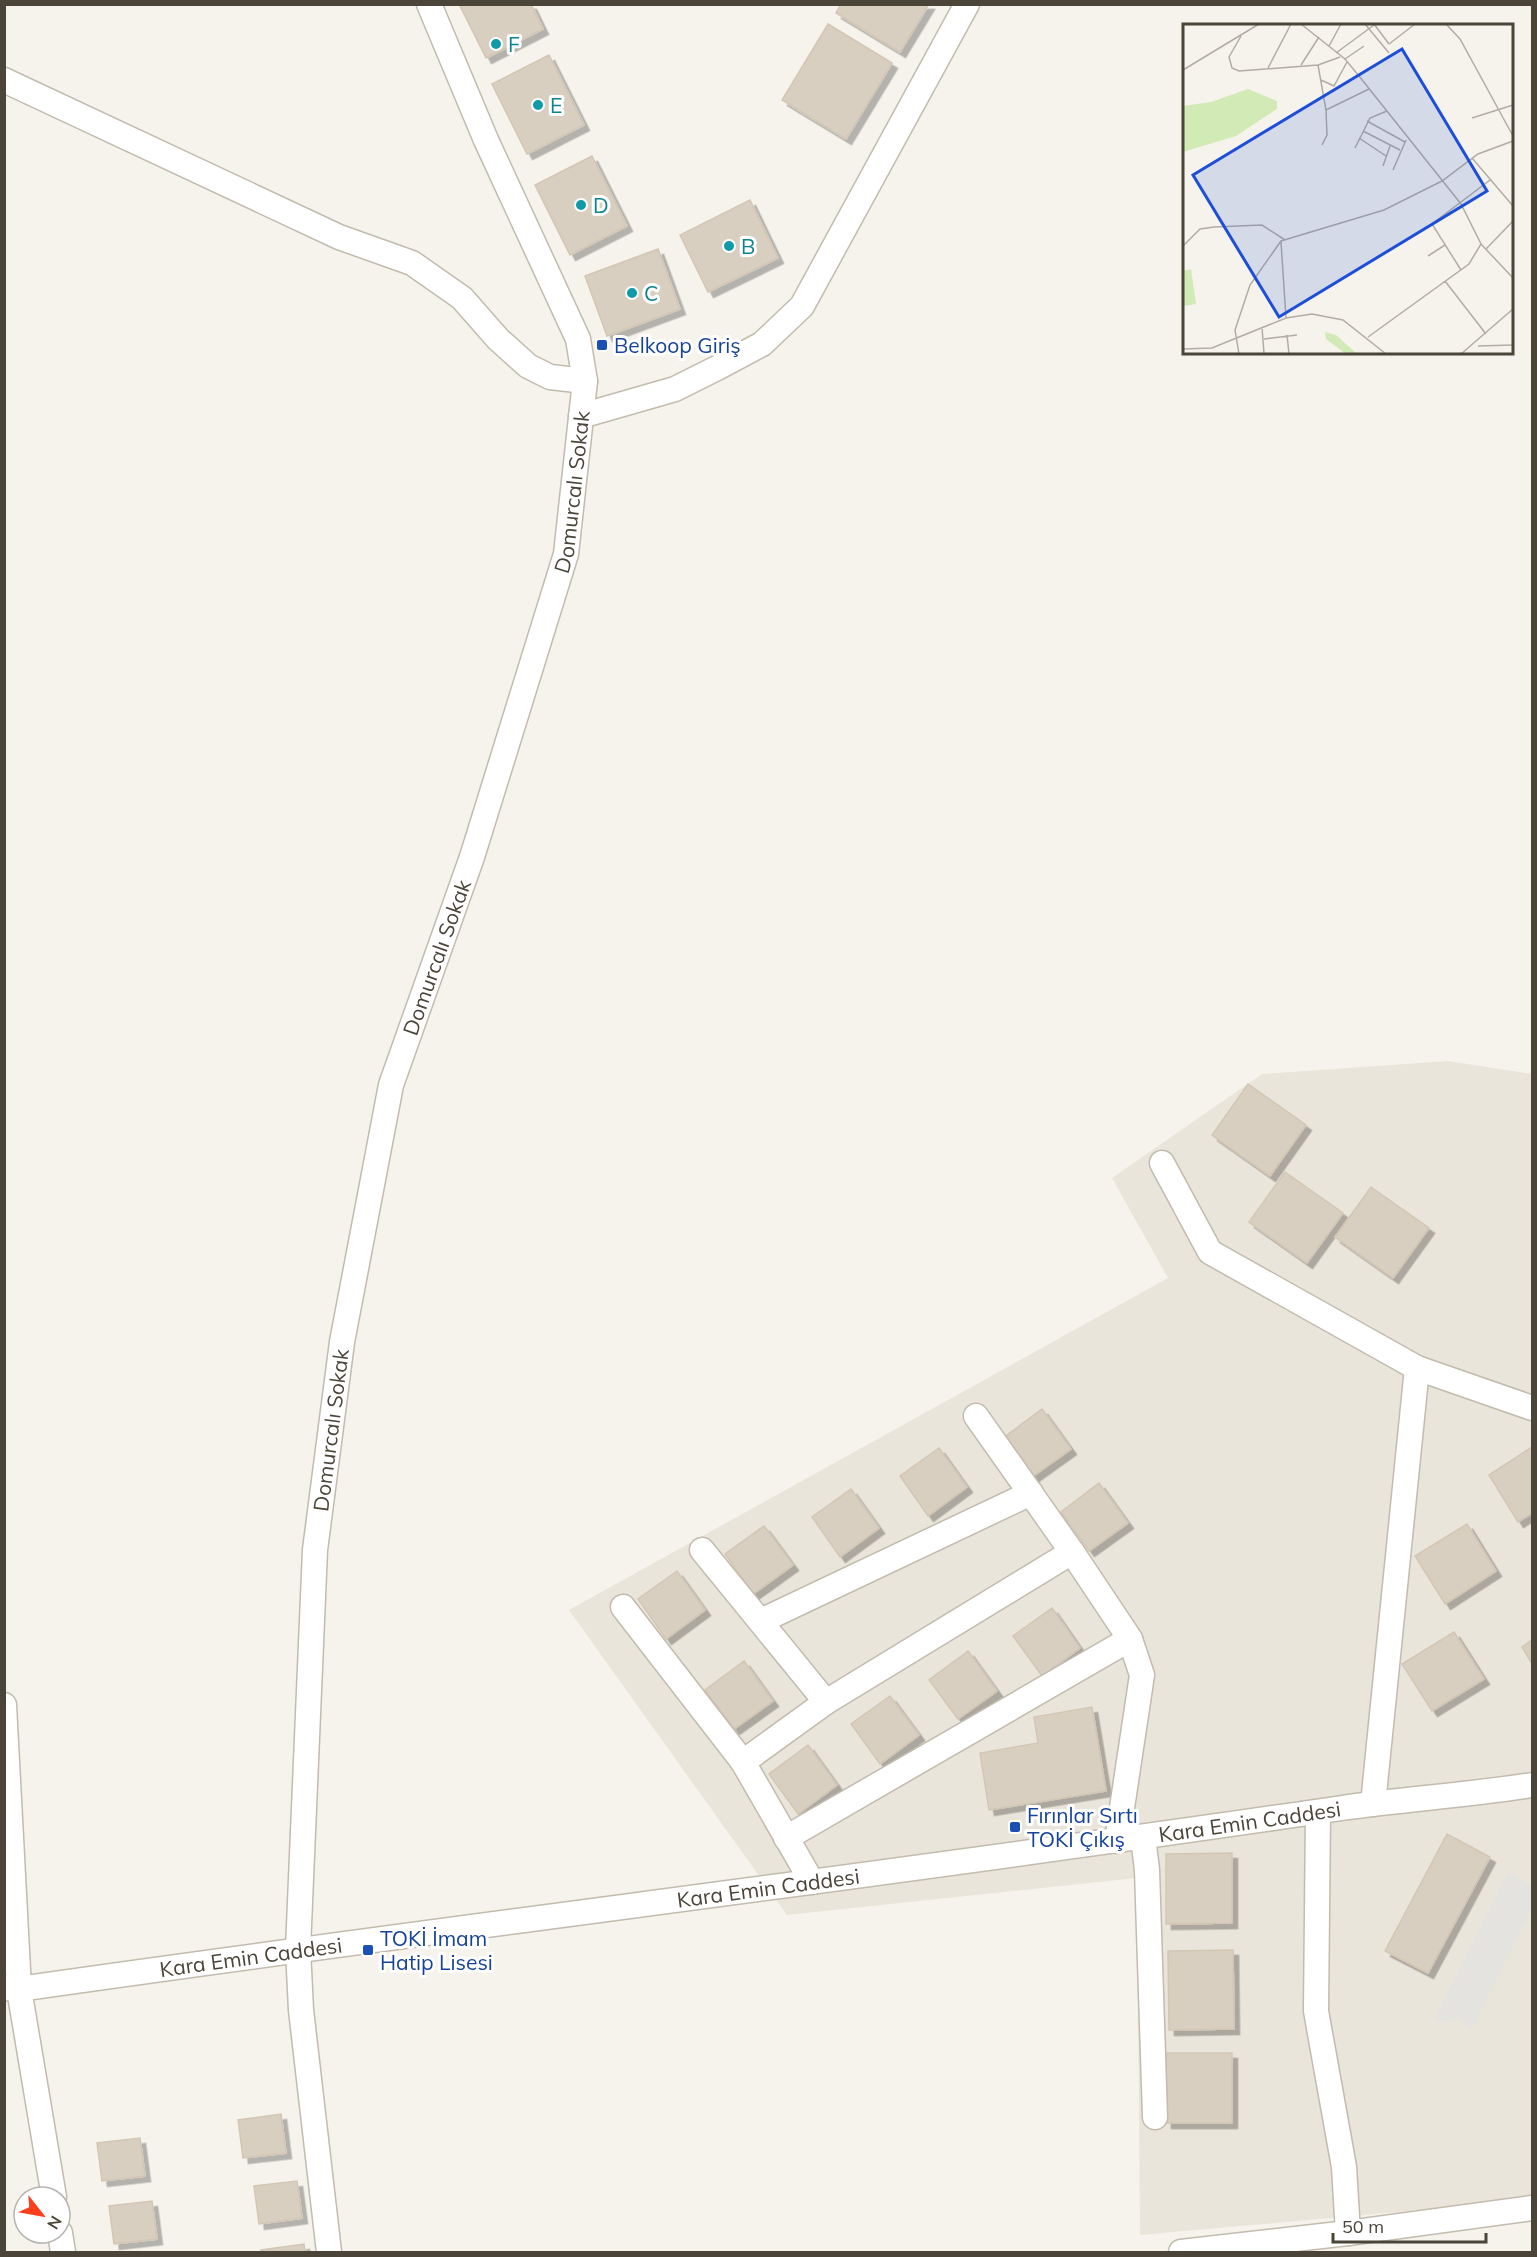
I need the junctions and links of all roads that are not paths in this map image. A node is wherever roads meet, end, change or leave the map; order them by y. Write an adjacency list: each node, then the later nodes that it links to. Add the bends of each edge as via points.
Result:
1 (429, 4): 4 (street, Domurcalı Sokak, via 486,140 578,339)
2 (968, 4): 5 (street, via 802,306 762,344 707,373 675,388)
3 (4, 80): 4 (street, via 339,237 412,263 462,298 528,366 550,376)
4 (585, 381): 5 (street, Domurcalı Sokak)
5 (581, 416): 26 (street, Domurcalı Sokak, via 566,554 472,857 391,1084 342,1342 315,1550)
6 (1162, 1162): 7 (street, via 1210,1252)
7 (1417, 1368): 8 (street); 20 (street)
8 (1533, 1408)
9 (976, 1416): 10 (street)
10 (1031, 1493): 12 (street); 14 (street)
11 (702, 1550): 14 (street)
12 (1072, 1552): 15 (street); 16 (street)
13 (623, 1607): 18 (street)
14 (761, 1621): 16 (street)
15 (1130, 1639): 23 (street); 24 (street, via 1142,1675)
16 (826, 1702): 18 (street)
17 (4, 1705): 27 (street)
18 (743, 1761): 23 (street)
19 (1533, 1785): 20 (street, Kara Emin Caddesi)
20 (1373, 1804): 21 (street, Kara Emin Caddesi)
21 (1318, 1812): 22 (street, Kara Emin Caddesi); 31 (street, via 1316,2011 1344,2167)
22 (1143, 1837): 24 (street, Kara Emin Caddesi); 28 (street)
23 (786, 1838): 25 (street)
24 (1118, 1841): 25 (street, Kara Emin Caddesi)
25 (812, 1882): 26 (street, Kara Emin Caddesi)
26 (298, 1949): 27 (street, Kara Emin Caddesi); 33 (street, Domurcalı Sokak, via 301,2010)
27 (12, 1989): 29 (street)
28 (1155, 2117)
29 (52, 2185)
30 (1533, 2208): 31 (street)
31 (1348, 2233): 32 (street)
32 (1298, 2245): 34 (street)
33 (329, 2253)
34 (1181, 2253)

